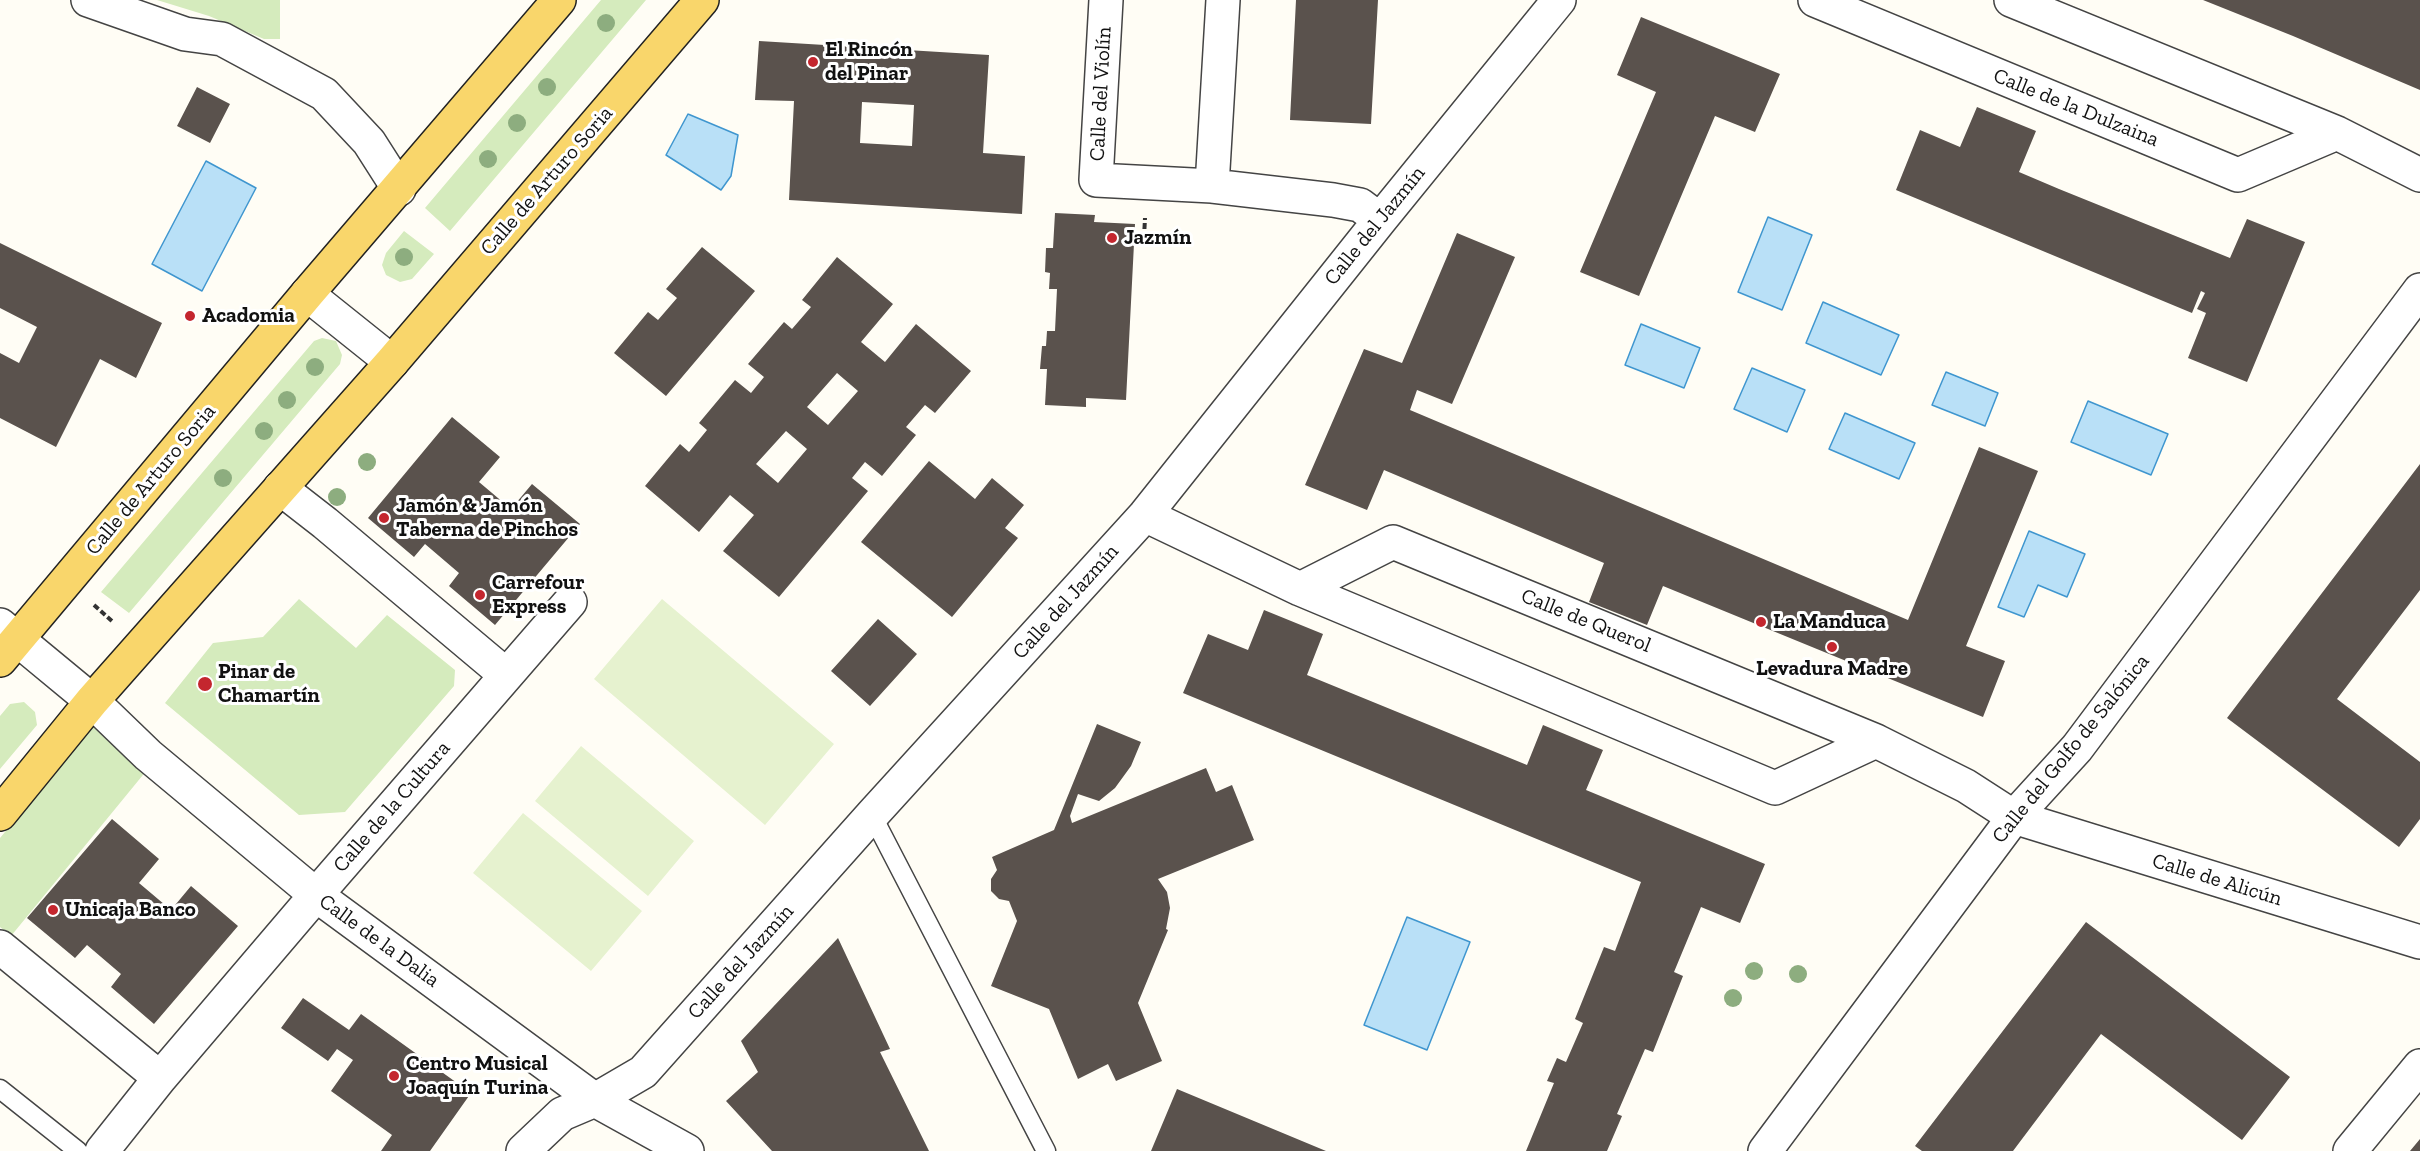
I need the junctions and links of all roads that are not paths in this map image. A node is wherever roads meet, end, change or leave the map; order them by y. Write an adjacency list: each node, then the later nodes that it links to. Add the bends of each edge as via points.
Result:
1 (88, 0): 12 (street, via 185,34 222,39 324,94 369,142)
2 (559, 0): 12 (main road, Calle de Arturo Soria)
3 (702, 0): 16 (main road, Calle de Arturo Soria)
4 (1107, 0): 11 (street, Calle del Violín, via 1096,180)
5 (1223, 0): 11 (street)
6 (1559, 0): 13 (street, Calle del Jazmín)
7 (1815, 0): 9 (street, Calle de la Dulzaina, via 2238,175)
8 (2011, 0): 9 (street)
9 (2337, 133): 10 (street)
10 (2420, 175)
11 (1212, 186): 13 (street, Calle del Violín, via 1351,203)
12 (399, 189): 15 (main road, Calle de Arturo Soria)
13 (1380, 220): 18 (street, Calle del Jazmín)
14 (2420, 290): 27 (street, Calle del Golfo de Salónica, via 2077,748)
15 (307, 294): 16 (street); 21 (main road, Calle de Arturo Soria, via 66,581)
16 (392, 362): 17 (main road, Calle de Arturo Soria)
17 (280, 488): 22 (street); 23 (main road, Calle de Arturo Soria)
18 (1145, 515): 19 (street); 26 (street, Calle del Jazmín)
19 (1300, 589): 24 (street, via 1774,788); 24 (street, Calle de Querol, via 1393,542)
20 (570, 602): 22 (street, Calle de la Cultura)
21 (6, 641): 23 (street, Calle de Arturo Soria)
22 (506, 675): 28 (street, Calle de la Cultura)
23 (92, 701): 25 (main road, Calle de Arturo Soria); 28 (street, Calle de la Dalia, via 148,755)
24 (1876, 741): 27 (street, Calle de Querol, via 1966,786)
25 (0, 814)
26 (872, 815): 34 (street, Calle del Jazmín, via 643,1072); 39 (lane)
27 (2014, 817): 29 (street, Calle de Alicún); 40 (street, Calle del Golfo de Salónica)
28 (316, 895): 32 (street, Calle de la Cultura); 34 (street, Calle de la Dalia)
29 (2420, 942)
30 (0, 947): 32 (street)
31 (2420, 1066): 41 (street)
32 (160, 1078): 36 (street, Calle de la Cultura)
33 (0, 1089): 35 (lane)
34 (595, 1100): 37 (street, Calle del Jazmín, via 562,1114); 38 (street, Calle de la Dalia)
35 (78, 1151)
36 (102, 1151)
37 (523, 1151)
38 (687, 1151)
39 (1046, 1151)
40 (1765, 1151)
41 (2350, 1151)

